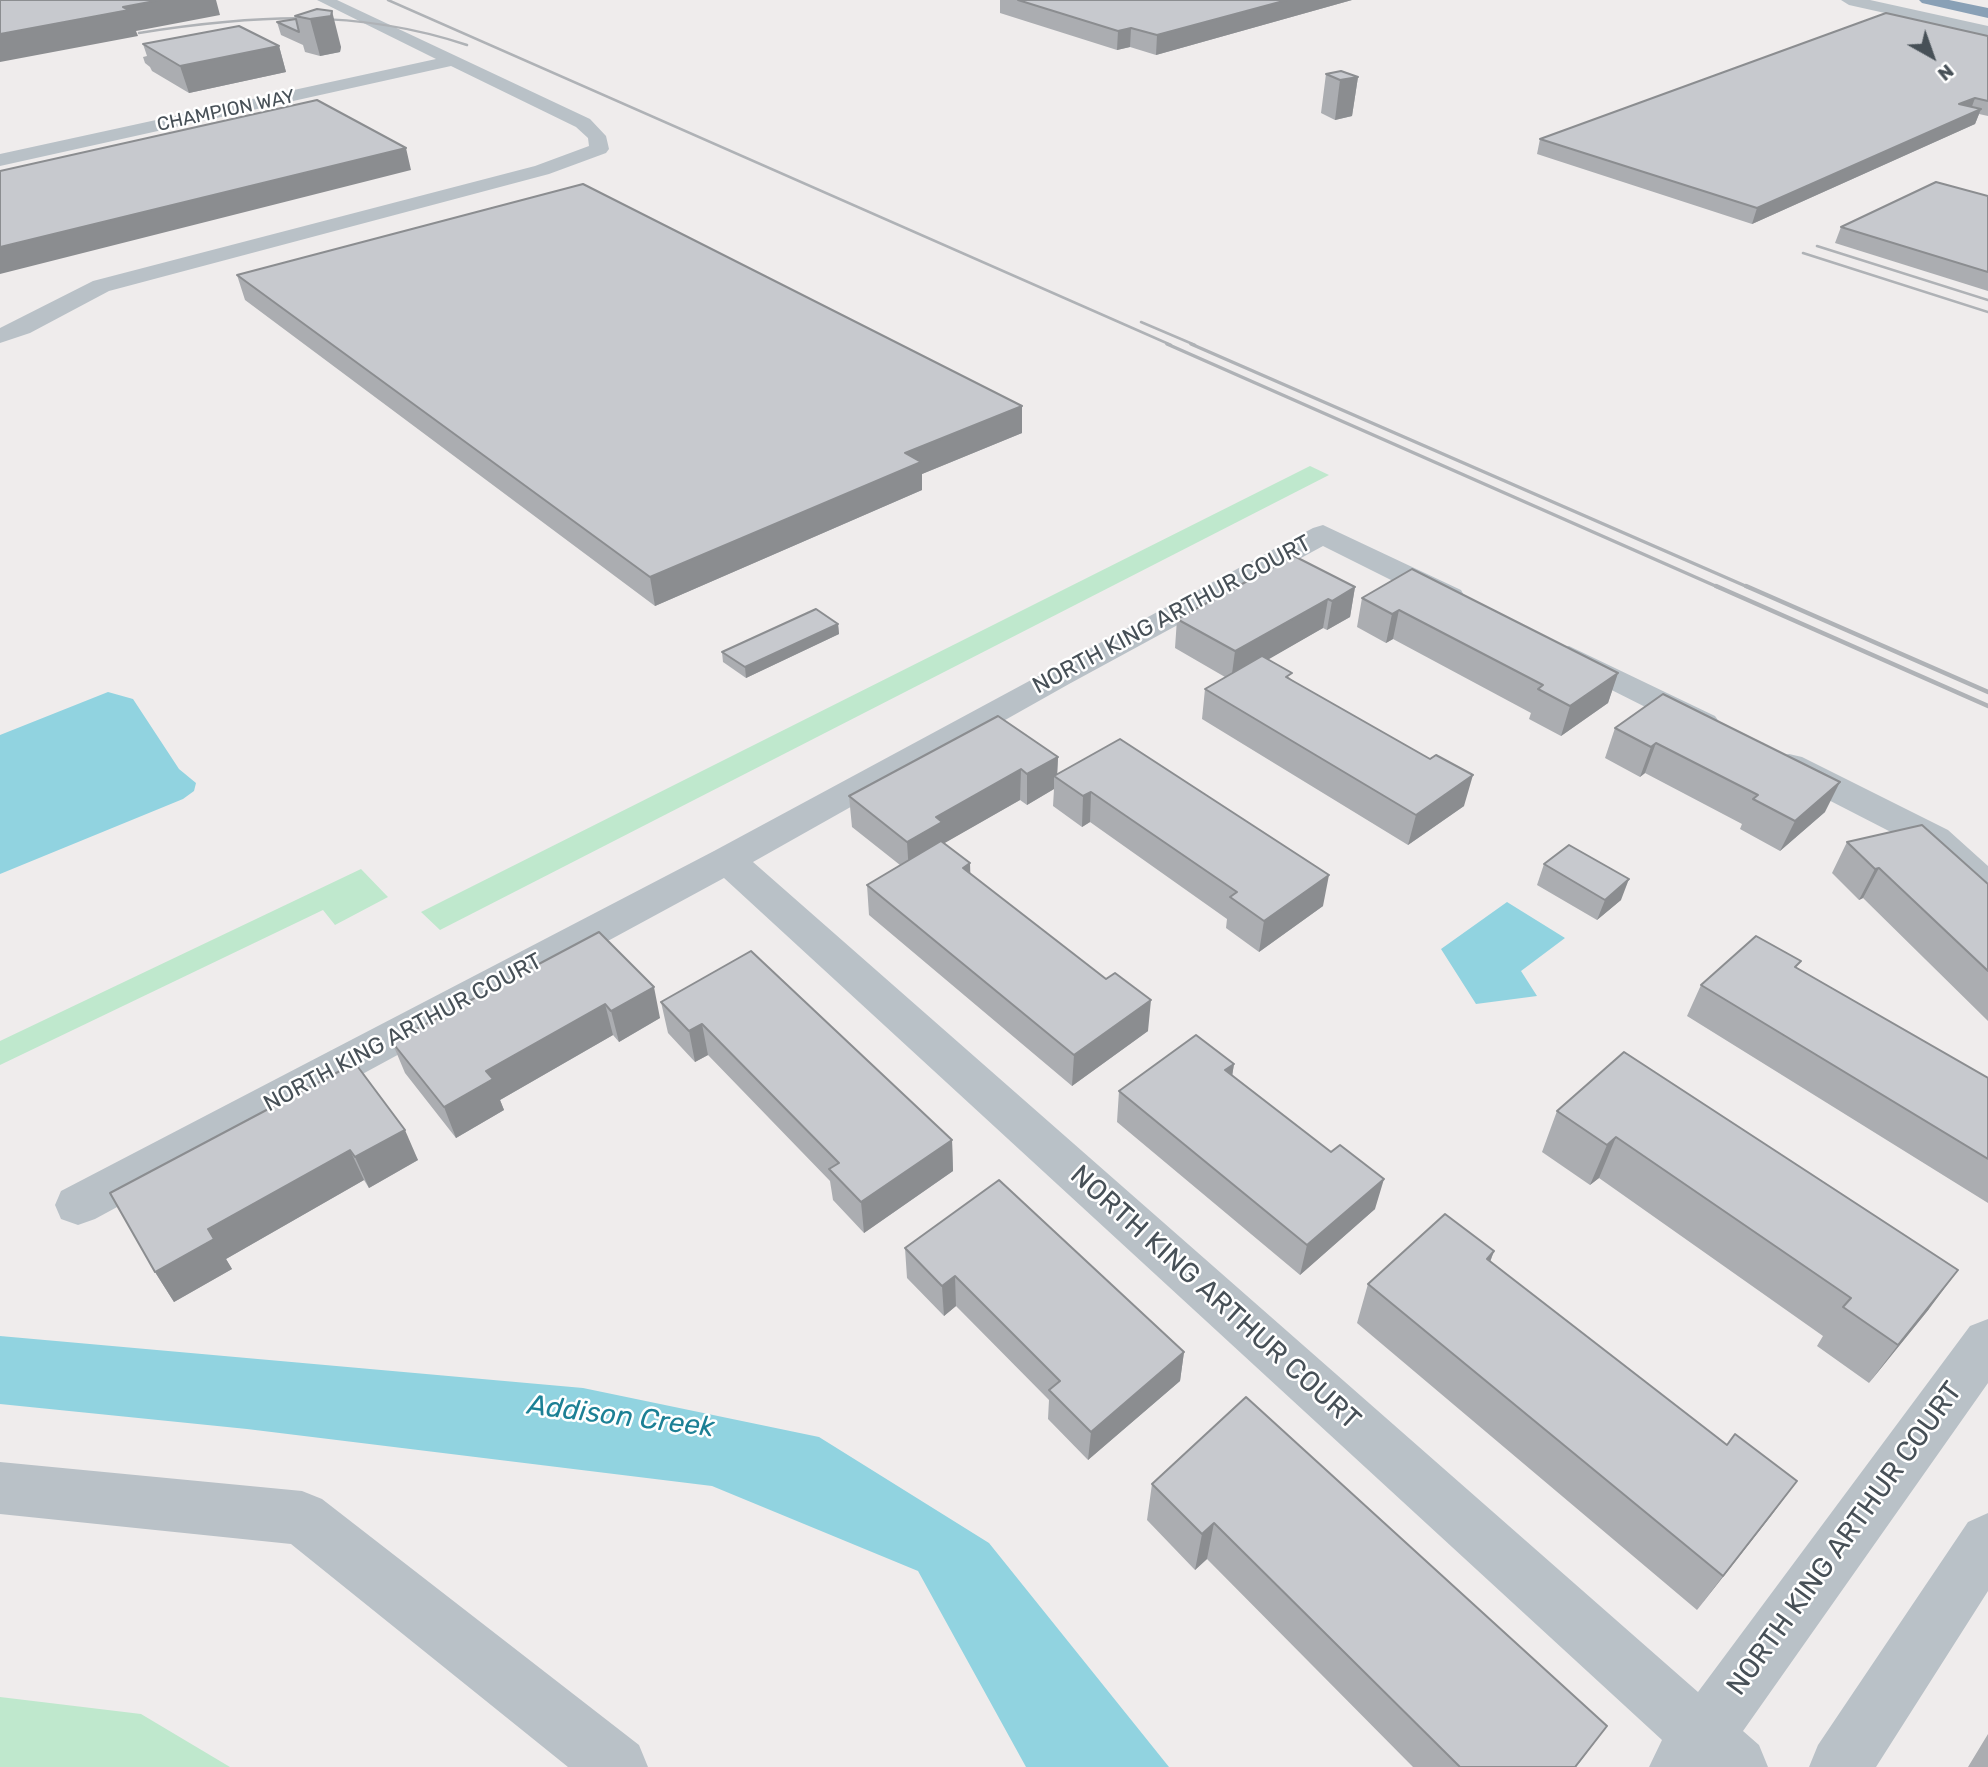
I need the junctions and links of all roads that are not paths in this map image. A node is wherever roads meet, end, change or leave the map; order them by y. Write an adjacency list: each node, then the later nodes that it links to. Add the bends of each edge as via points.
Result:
1 (325, 0): 6 (street)
2 (1849, 0): 5 (street)
3 (1927, 0): 4 (highway)
4 (1988, 13)
5 (1988, 31)
6 (452, 61): 7 (street, CHAMPION WAY); 8 (street, via 583,123 597,136 599,149 542,170 101,286)
7 (0, 160)
8 (0, 336)
9 (1473, 608): 11 (street, NORTH KING ARTHUR COURT, via 1323,534)
10 (1536, 640): 12 (street, via 1936,839)
11 (727, 860): 13 (street, NORTH KING ARTHUR COURT); 17 (street, NORTH KING ARTHUR COURT)
12 (1986, 884)
13 (78, 1205)
14 (1988, 1342): 17 (street, NORTH KING ARTHUR COURT)
15 (0, 1488): 18 (street, via 302,1518)
16 (1988, 1541): 19 (street)
17 (1706, 1757)
18 (617, 1767)
19 (1840, 1767)

